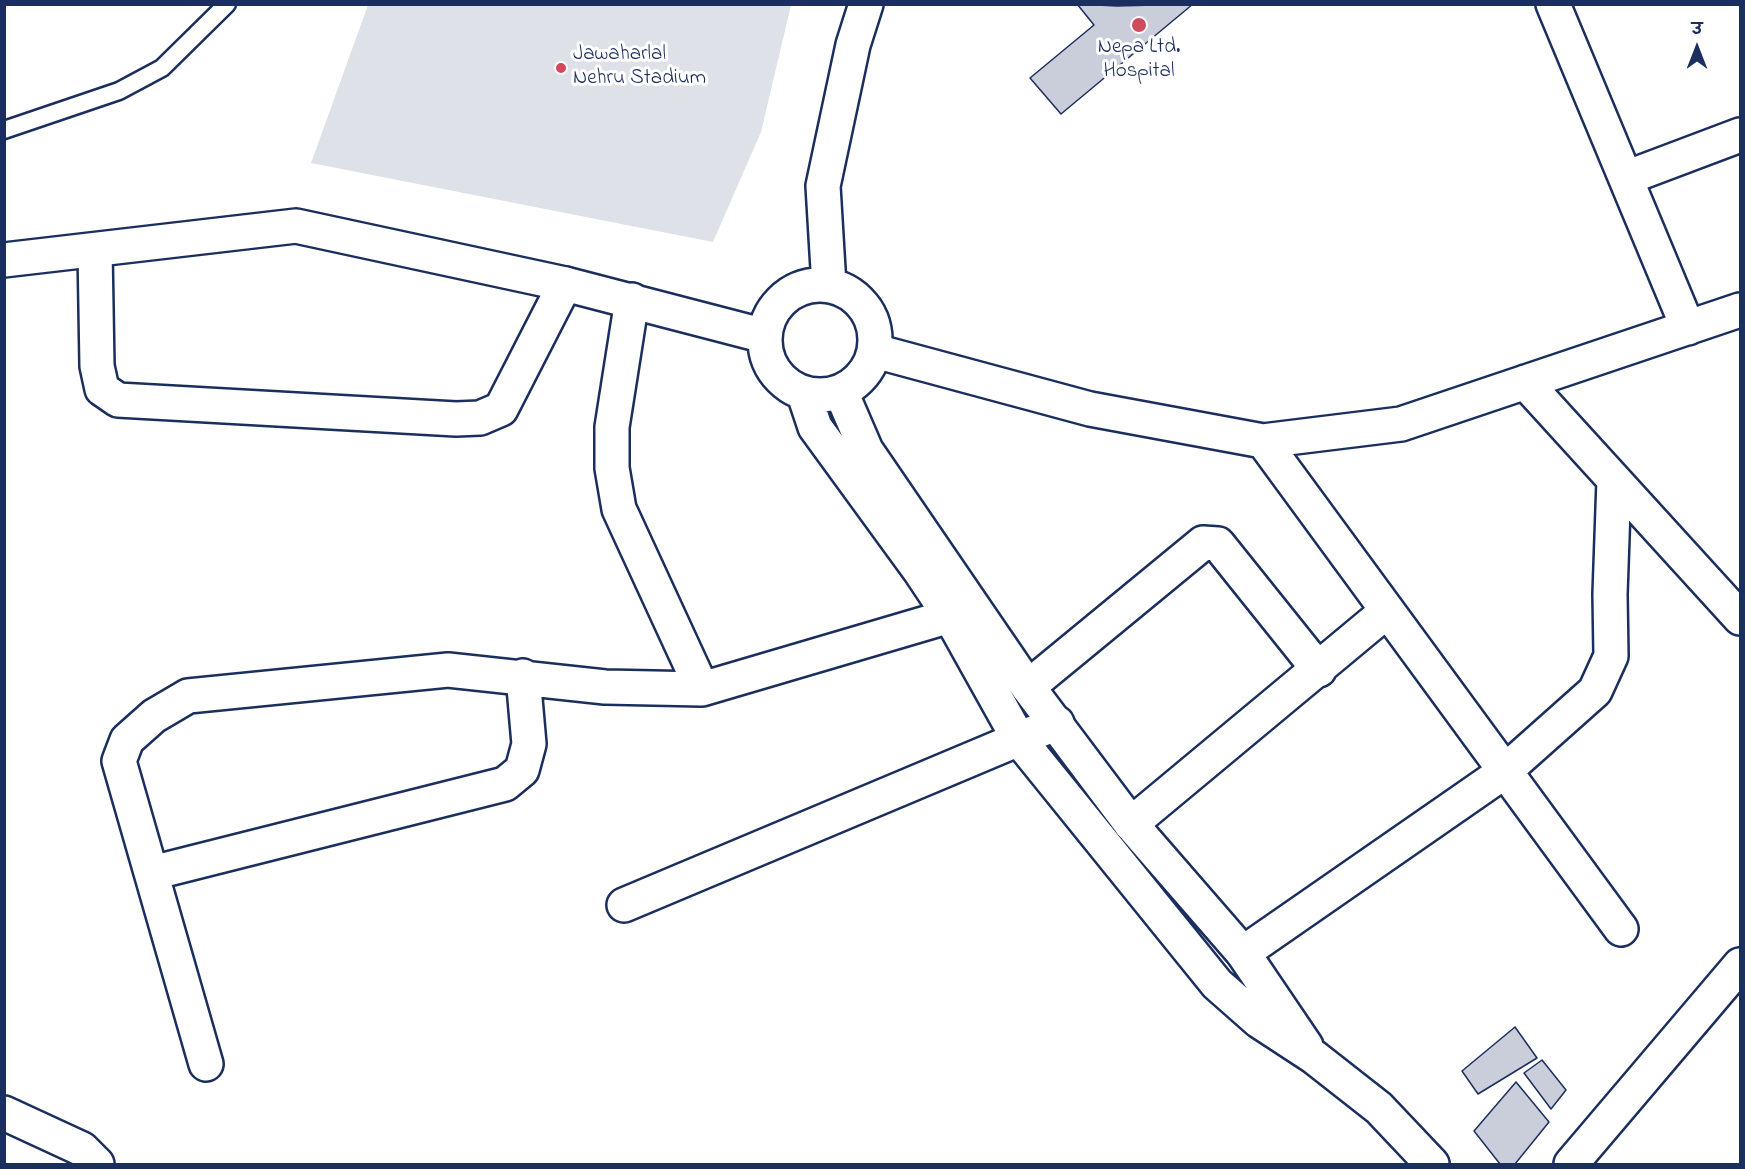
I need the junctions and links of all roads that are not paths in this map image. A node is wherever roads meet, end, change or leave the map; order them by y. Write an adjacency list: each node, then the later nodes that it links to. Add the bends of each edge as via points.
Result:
1 (227, 4): 4 (lane, via 162,68 119,91)
2 (866, 4): 10 (street, via 853,45 823,186)
3 (1553, 4): 6 (street)
4 (4, 130)
5 (1740, 135): 6 (street)
6 (1626, 178): 13 (street)
7 (95, 250): 8 (street); 9 (street, via 296,226); 9 (street, via 97,366 102,389 118,400 480,418 501,409)
8 (4, 260)
9 (566, 284): 11 (street)
10 (829, 286): 14 (street, via 794,291 769,318); 15 (street, via 846,291 860,302 876,333)
11 (632, 300): 14 (street); 27 (street, via 612,427 612,468 619,509)
12 (1740, 310): 13 (street)
13 (1688, 328): 16 (street)
14 (765, 336): 18 (street, via 766,354 774,371 787,385)
15 (875, 351): 17 (street, via 857,382); 19 (street, via 1090,409)
16 (1525, 382): 19 (street, via 1401,424); 20 (street)
17 (841, 392): 18 (street); 26 (street, via 866,450)
18 (804, 394): 22 (street, via 815,427)
19 (1263, 441): 21 (street)
20 (1614, 480): 23 (street); 30 (street, via 1611,656 1595,691)
21 (1387, 611): 24 (street); 30 (street)
22 (950, 616): 27 (street); 29 (street)
23 (1740, 618)
24 (1319, 670): 26 (street, via 1218,544 1203,543); 31 (street)
25 (523, 676): 27 (street, via 604,687); 32 (street, via 530,744 522,770 506,784); 32 (street, via 448,670 188,696 154,716 127,740 119,761)
26 (1028, 687): 28 (street)
27 (702, 689)
28 (1057, 723): 29 (street); 31 (street)
29 (1018, 738): 33 (street); 37 (street, via 1217,984 1258,1022)
30 (1504, 772): 34 (street); 35 (street)
31 (1131, 825): 35 (street)
32 (152, 873): 38 (street)
33 (624, 905)
34 (1621, 929)
35 (1243, 953): 37 (street)
36 (1740, 964): 42 (street)
37 (1314, 1057): 41 (street, via 1378,1108)
38 (206, 1064)
39 (4, 1113): 40 (street, via 82,1149)
40 (98, 1164)
41 (1432, 1164)
42 (1571, 1164)

